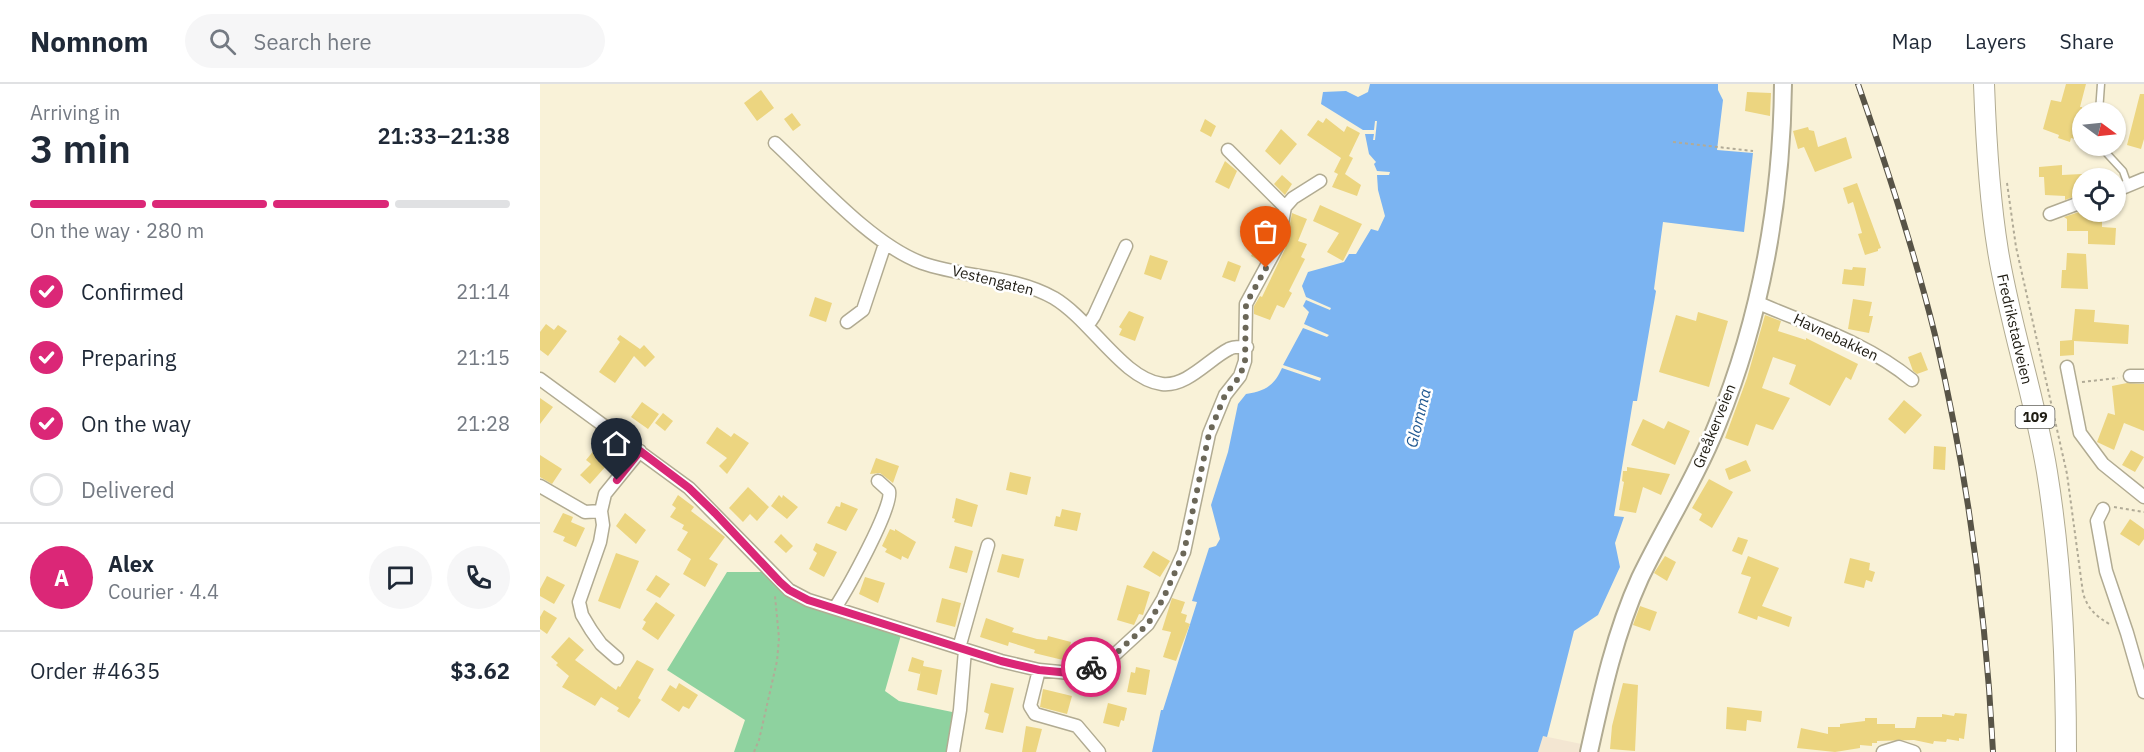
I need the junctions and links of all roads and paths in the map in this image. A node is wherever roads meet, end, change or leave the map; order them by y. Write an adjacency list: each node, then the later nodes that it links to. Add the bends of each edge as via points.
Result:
1 (1783, 84): 19 (main road, Greåkerveien, via 1778,178)
2 (1984, 84): 50 (main road, Fredrikstadveien / 109, via 1998,251 2047,471 2061,571)
3 (2101, 84): 4 (lane)
4 (2100, 102)
5 (1673, 142): 8 (path)
6 (775, 143): 17 (street, Vestengaten)
7 (1228, 150): 15 (street)
8 (1753, 151)
9 (2109, 156): 13 (lane, via 2123,171)
10 (2007, 177): 39 (path, via 2016,247 2067,474 2086,605 2094,615)
11 (2144, 179): 13 (street)
12 (1320, 181): 15 (street)
13 (2128, 185)
14 (2072, 206): 16 (street)
15 (1285, 207): 22 (street, via 1278,245 1246,304)
16 (2050, 214)
17 (885, 244): 20 (street, via 863,310); 21 (street, Vestengaten, via 923,263 1026,285 1070,308)
18 (1126, 246): 21 (street)
19 (1756, 302): 27 (street, Havnebakken, via 1822,328 1898,368); 47 (main road, Greåkerveien, via 1718,425 1630,603)
20 (847, 322)
21 (1088, 325): 22 (street, Vestengaten, via 1137,375 1165,385 1180,381 1231,347)
22 (1247, 347): 42 (street, via 1240,376 1225,395 1209,434 1184,552 1148,624 1111,658 1094,667 1070,673)
23 (2067, 366): 28 (street)
24 (2130, 376): 25 (street); 28 (path)
25 (2144, 376)
26 (540, 379): 29 (street)
27 (1912, 380)
28 (2070, 383): 32 (street, via 2080,433 2103,464)
29 (640, 451): 34 (street, via 605,494); 37 (street, via 689,488)
30 (878, 482): 38 (street, via 889,491 890,500)
31 (540, 486): 34 (street, via 585,512)
32 (2144, 497)
33 (2103, 509): 35 (path, via 2107,506); 39 (street, via 2097,520 2106,572)
34 (601, 512): 41 (street, via 600,542 579,602 591,630)
35 (2144, 512)
36 (988, 545): 40 (street)
37 (780, 582): 38 (street, via 808,600); 44 (path, via 776,596 777,661)
38 (835, 608): 40 (street)
39 (2127, 633): 43 (street)
40 (962, 649): 42 (street); 45 (street)
41 (617, 658)
42 (1039, 670): 46 (street, via 1030,706 1035,714 1077,726)
43 (2144, 692)
44 (754, 752)
45 (954, 752)
46 (1099, 752)
47 (1589, 752)
48 (1882, 752): 49 (street, via 1899,747)
49 (1914, 752)
50 (2066, 752)

